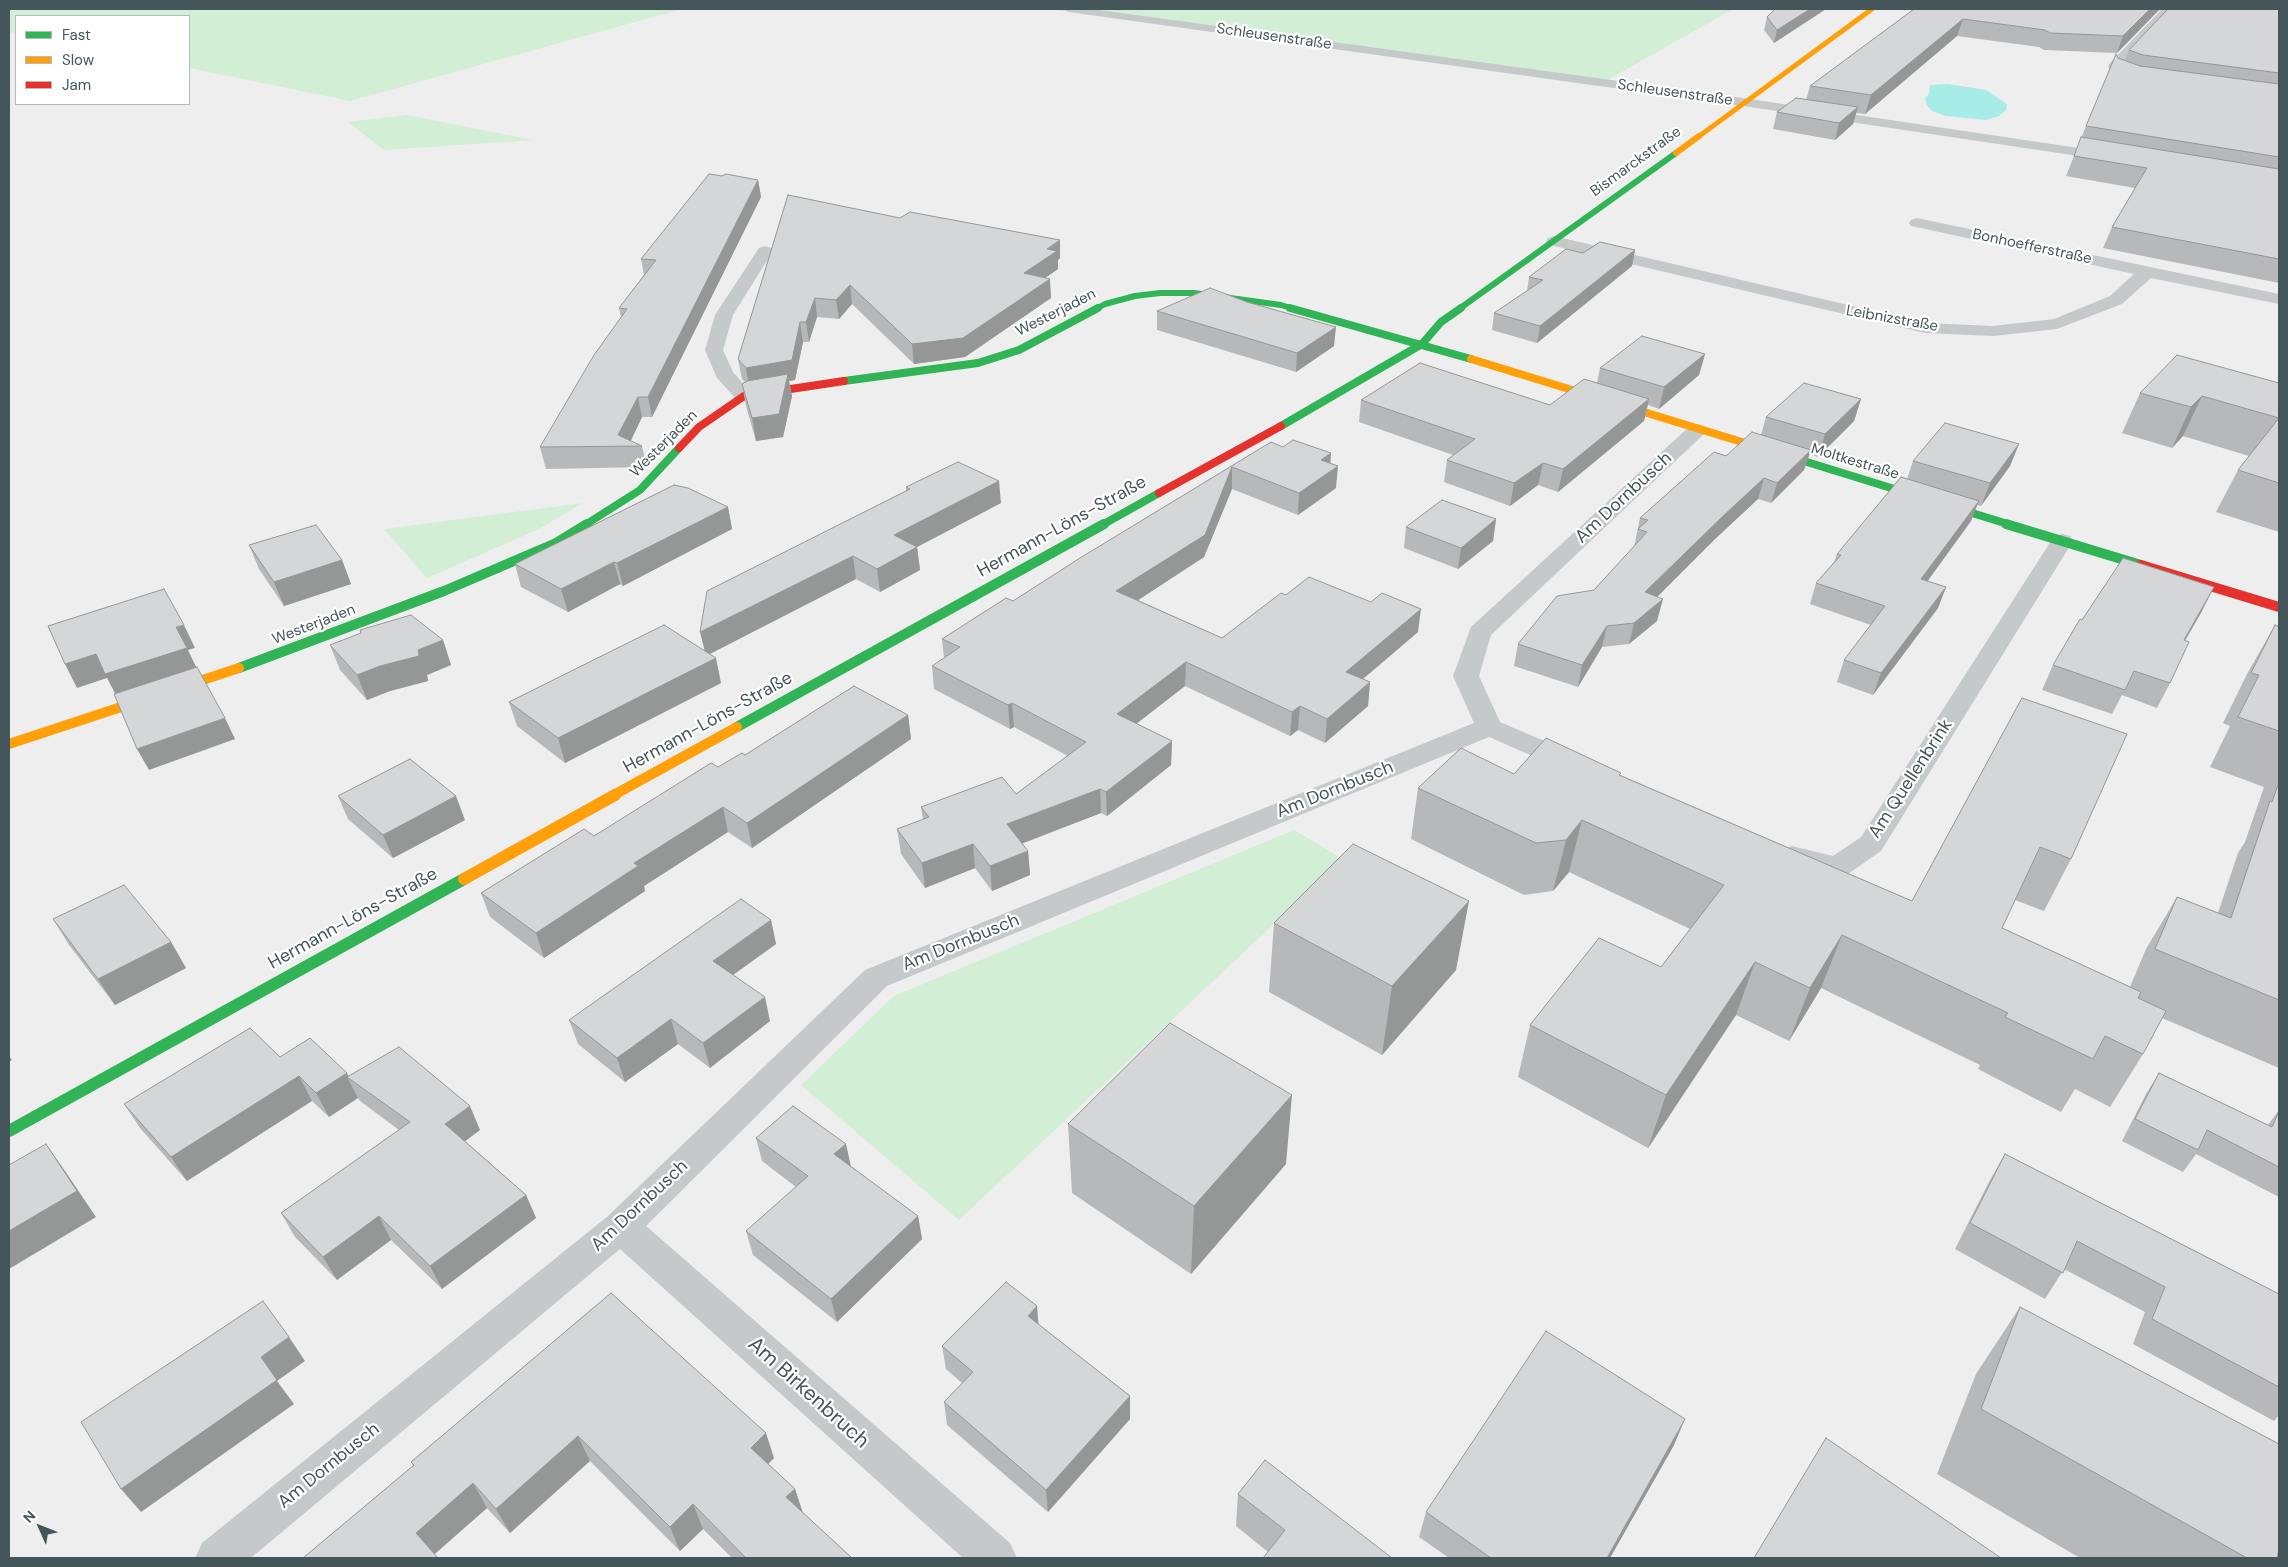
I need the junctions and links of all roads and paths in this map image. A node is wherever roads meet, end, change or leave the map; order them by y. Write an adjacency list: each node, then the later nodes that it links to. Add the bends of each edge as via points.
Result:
1 (1069, 9): 5 (street, Schleusenstraße)
2 (1872, 9): 5 (street, Bismarckstraße)
3 (2168, 9): 4 (street, via 2114,66 2116,71 2133,78)
4 (2153, 80)
5 (1743, 102): 6 (street, Schleusenstraße); 8 (street, Bismarckstraße)
6 (2122, 159)
7 (1917, 223): 10 (street, Bonhoefferstraße)
8 (1554, 241): 10 (street, Leibnizstraße, via 1925,328 1993,331 2057,324 2116,300); 12 (street, Bismarckstraße, via 1441,322)
9 (764, 251): 13 (street, via 724,315 714,350 724,374)
10 (2147, 272): 11 (street)
11 (2279, 299)
12 (1422, 344): 13 (street, Westerjaden, via 1281,305 1194,293 1160,293 1105,304 1019,350 978,363); 14 (street, Moltkestraße); 21 (street, Hermann-Löns-Straße, via 1286,423)
13 (744, 396): 18 (street, Westerjaden, via 699,427 640,490 556,543 444,591 277,655)
14 (1697, 430): 15 (street, Moltkestraße); 17 (street, Am Dornbusch, via 1480,632 1466,676)
15 (2062, 541): 16 (street, Moltkestraße); 20 (street, Am Quellenbrink, via 1871,844 1838,867)
16 (2279, 607)
17 (1489, 727): 19 (street); 22 (street, Am Dornbusch, via 876,978)
18 (9, 744)
19 (1597, 774)
20 (1768, 848)
21 (9, 1131)
22 (621, 1227): 23 (street, Am Dornbusch); 24 (street, Am Birkenbruch)
23 (217, 1558)
24 (995, 1558)

